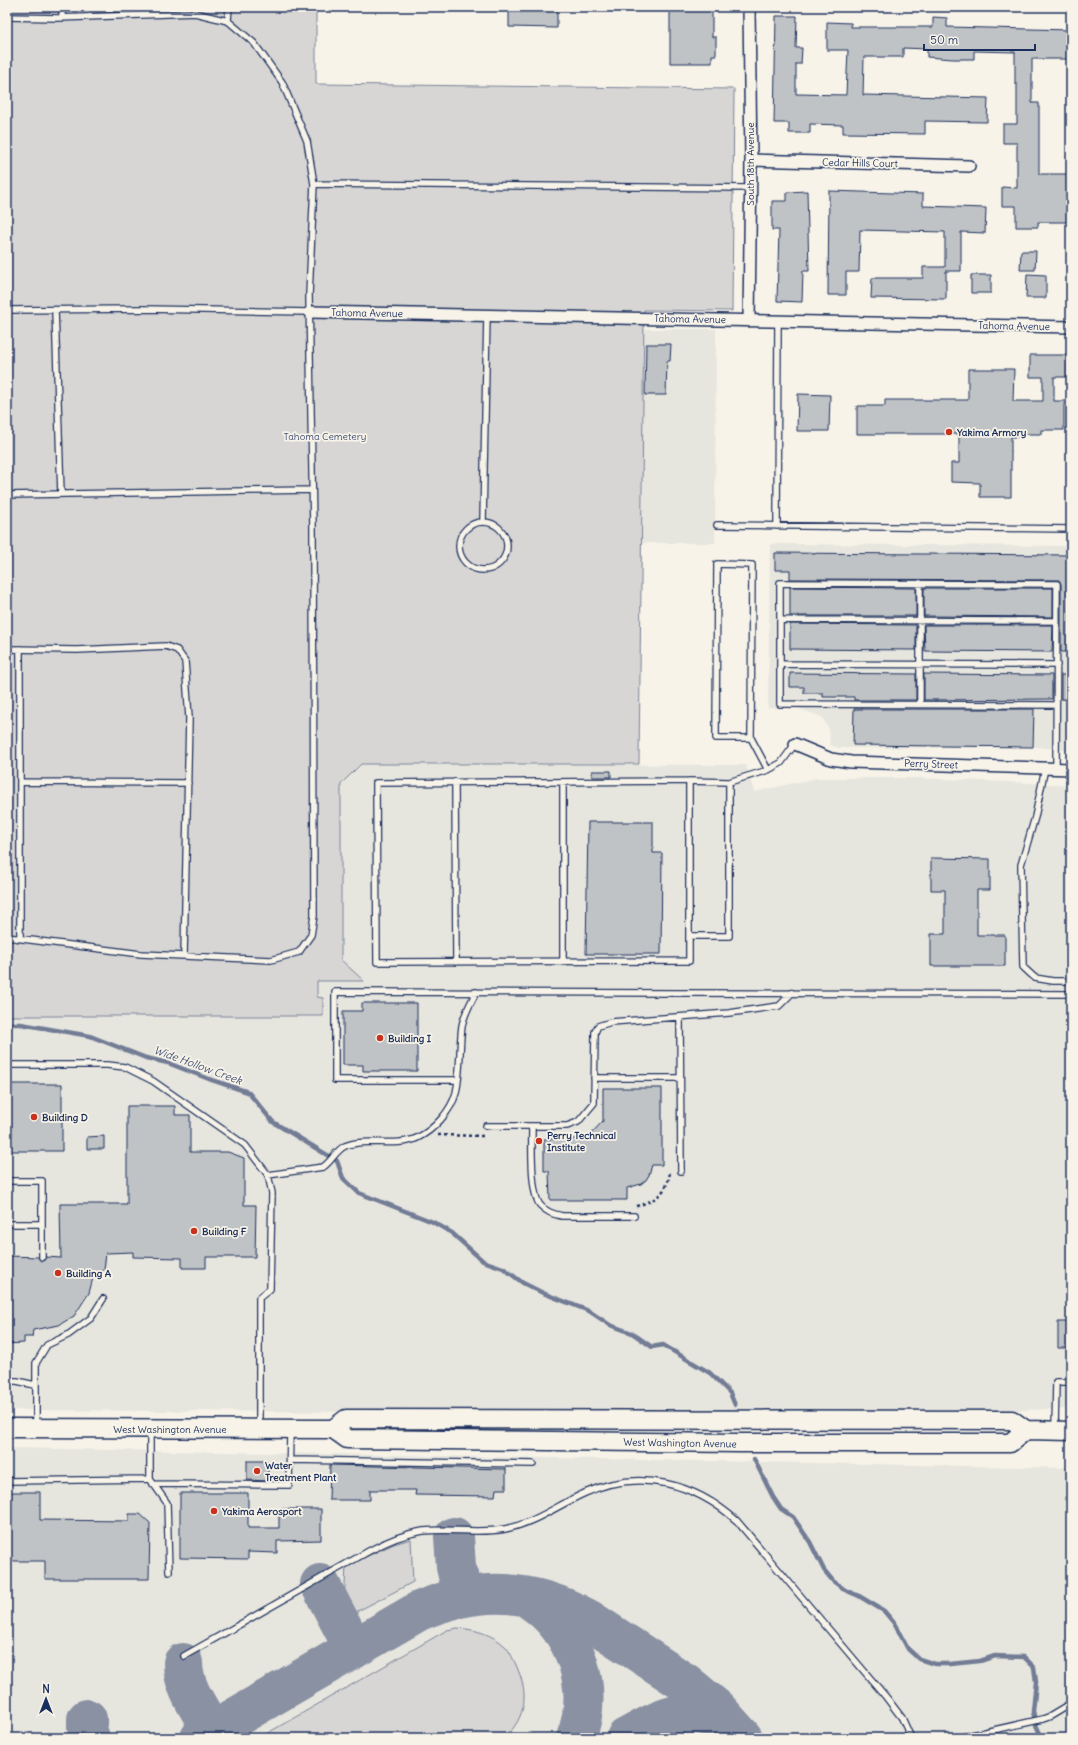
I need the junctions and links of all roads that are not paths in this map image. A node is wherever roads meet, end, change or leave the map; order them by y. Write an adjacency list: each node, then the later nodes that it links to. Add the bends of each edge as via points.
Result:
1 (62, 7): 5 (lane)
2 (229, 7): 6 (lane)
3 (749, 7): 7 (street, South 18th Avenue)
4 (7, 17): 5 (lane)
5 (62, 18): 6 (lane, via 195,12)
6 (228, 21): 9 (lane, via 254,43 282,82 307,141)
7 (751, 160): 8 (street, Cedar Hills Court); 10 (street, South 18th Avenue)
8 (969, 166)
9 (314, 184): 10 (lane); 13 (lane)
10 (750, 188): 15 (street, South 18th Avenue)
11 (7, 310): 12 (lane)
12 (55, 310): 13 (lane); 20 (lane)
13 (310, 312): 14 (street, Tahoma Avenue); 18 (lane)
14 (487, 315): 15 (street, Tahoma Avenue); 21 (lane)
15 (749, 321): 16 (street, Tahoma Avenue)
16 (778, 321): 17 (street, Tahoma Avenue); 23 (lane)
17 (1071, 327)
18 (312, 490): 20 (lane); 50 (lane, via 314,916 311,935 299,952 271,960)
19 (7, 494): 20 (lane)
20 (61, 494)
21 (483, 522): 21 (lane, via 497,527 506,540 504,556 499,563 485,570 469,565 460,553 459,546 460,539 469,526)
22 (717, 525): 23 (lane)
23 (777, 526): 24 (lane)
24 (1071, 528)
25 (920, 583): 26 (lane, via 780,582); 27 (lane); 28 (lane, via 1057,584)
26 (780, 620): 27 (lane); 31 (lane)
27 (920, 621): 28 (lane); 32 (lane)
28 (1057, 621): 33 (lane)
29 (7, 648): 30 (lane)
30 (20, 649): 42 (lane); 46 (lane, via 77,650 166,646 177,650 185,661 189,718)
31 (780, 664): 32 (lane); 34 (lane, via 780,704)
32 (920, 664): 33 (lane); 34 (lane)
33 (1057, 665): 35 (lane)
34 (920, 705): 35 (lane)
35 (1056, 705): 38 (lane)
36 (751, 738): 36 (lane, via 752,565 717,564 716,738); 40 (lane)
37 (795, 744): 38 (street, Perry Street, via 830,759 851,762); 40 (lane, via 781,763)
38 (1051, 768): 39 (street, Perry Street); 53 (lane, via 1021,865 1023,967 1036,978)
39 (1071, 769)
40 (768, 770): 45 (lane)
41 (689, 781): 44 (lane); 45 (lane); 47 (lane)
42 (20, 782): 46 (lane); 49 (lane)
43 (455, 782): 44 (lane); 51 (lane); 51 (lane, via 376,783 376,798 377,962)
44 (562, 782): 52 (lane)
45 (729, 782): 47 (lane, via 729,936)
46 (188, 784): 50 (lane)
47 (689, 936): 52 (lane, via 689,961)
48 (7, 937): 49 (lane)
49 (20, 938): 50 (lane, via 140,954)
50 (184, 956)
51 (456, 962): 52 (lane)
52 (563, 962)
53 (1071, 981)
54 (476, 992): 55 (lane); 61 (lane, via 462,1025); 61 (lane, via 335,992 335,1080)
55 (792, 993): 56 (lane); 57 (lane, via 779,1006)
56 (1071, 994)
57 (680, 1017): 59 (lane, via 611,1022 598,1026 594,1032); 60 (lane)
58 (7, 1065): 65 (lane, via 125,1067 153,1081 245,1145)
59 (594, 1078): 60 (lane); 63 (lane, via 594,1103 578,1122 568,1126)
60 (680, 1078): 64 (lane)
61 (457, 1080): 65 (lane, via 456,1094 448,1109 437,1124 426,1133 407,1142 345,1146 336,1152 328,1164)
62 (486, 1126): 63 (lane)
63 (532, 1126): 67 (lane, via 534,1193 542,1207 562,1216)
64 (680, 1171)
65 (268, 1175): 78 (lane, via 272,1193 270,1289 259,1298)
66 (7, 1181): 69 (lane, via 42,1181)
67 (634, 1216)
68 (7, 1224): 69 (lane)
69 (42, 1224): 70 (lane)
70 (42, 1257)
71 (103, 1299): 74 (lane, via 91,1318 68,1336 47,1345 36,1363)
72 (7, 1381): 74 (lane)
73 (1071, 1382): 82 (lane, via 1056,1382)
74 (35, 1385): 76 (lane)
75 (7, 1428): 76 (main road, West Washington Avenue)
76 (36, 1428): 77 (main road, West Washington Avenue)
77 (150, 1429): 78 (main road, West Washington Avenue); 86 (lane)
78 (259, 1429): 79 (main road, West Washington Avenue)
79 (290, 1429): 80 (main road, West Washington Avenue); 83 (lane)
80 (333, 1429): 81 (main road, via 346,1419 742,1419 1012,1420); 81 (main road, West Washington Avenue, via 347,1439 739,1443 1010,1443)
81 (1026, 1430): 82 (main road)
82 (1063, 1431)
83 (290, 1460): 84 (lane); 86 (lane, via 290,1485)
84 (533, 1464)
85 (7, 1481): 86 (lane)
86 (151, 1481): 87 (lane, via 167,1503)
87 (169, 1572)
88 (184, 1656): 90 (lane, via 396,1538 424,1531 504,1529 536,1519 585,1492 628,1482 650,1481 697,1493 712,1501 737,1521 886,1697 902,1718)
89 (1071, 1704): 91 (lane, via 1043,1719)
90 (911, 1738)
91 (958, 1738)

